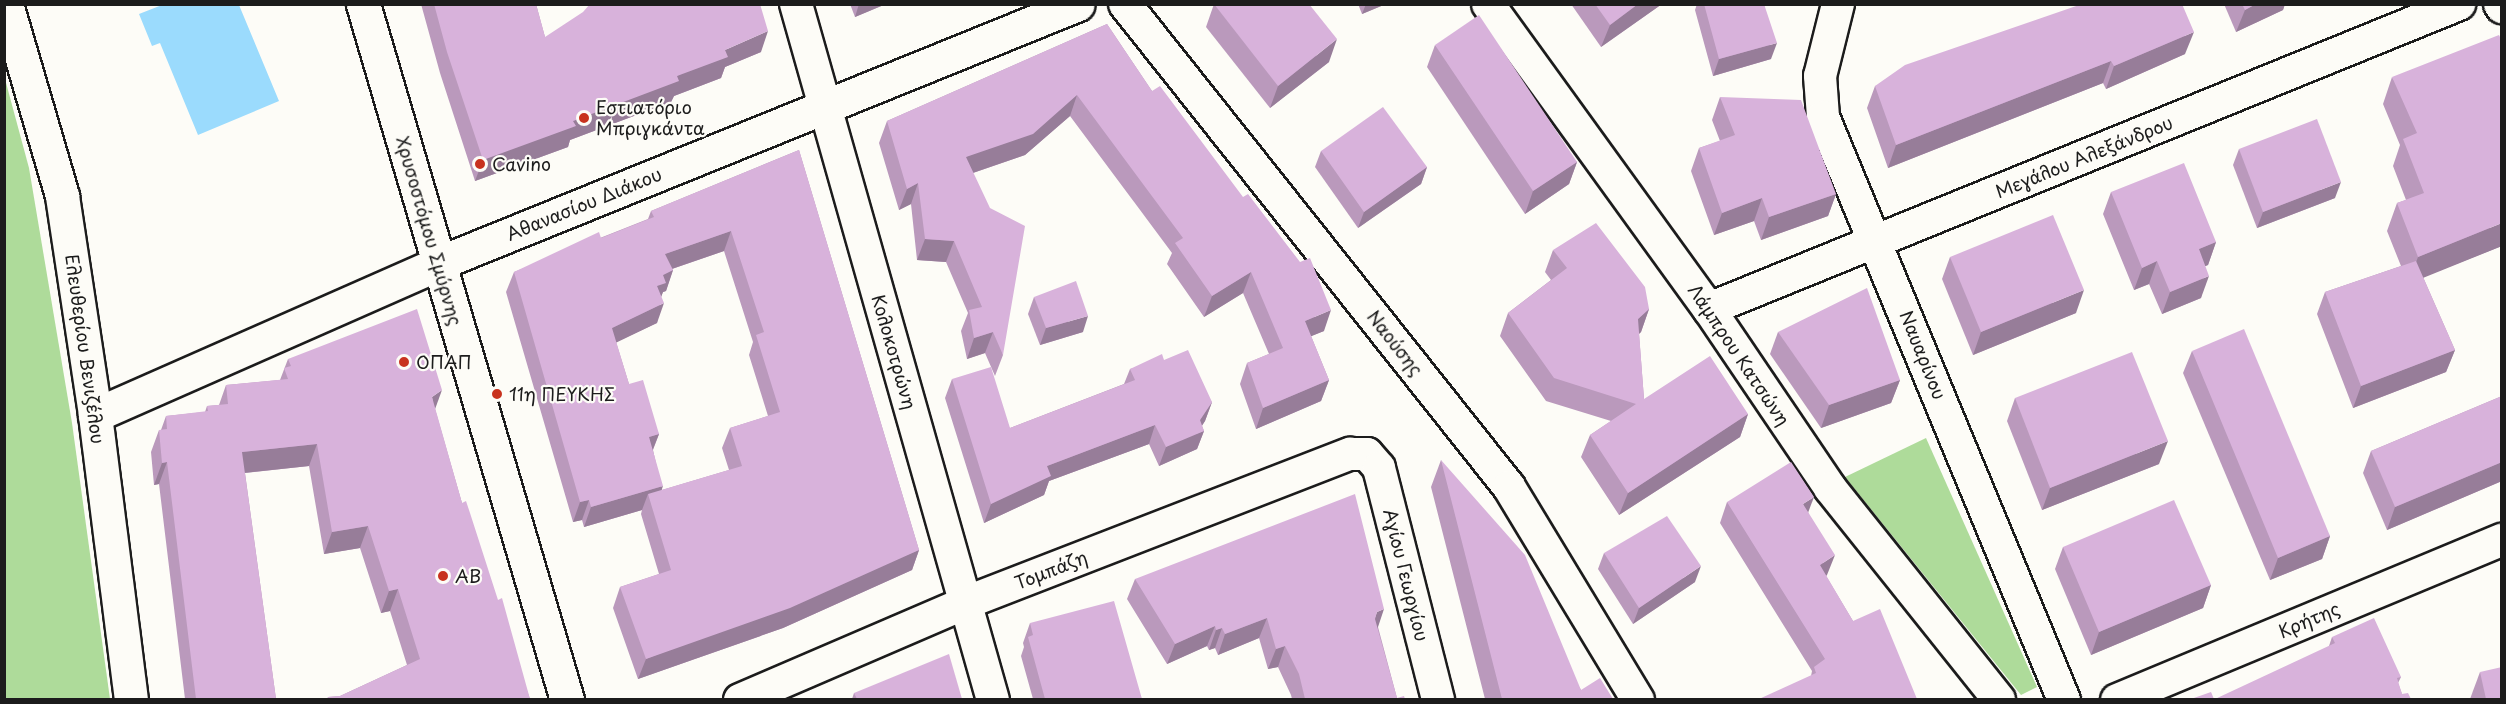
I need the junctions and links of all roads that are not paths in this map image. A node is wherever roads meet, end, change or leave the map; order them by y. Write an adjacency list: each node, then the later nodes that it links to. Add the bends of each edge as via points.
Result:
1 (6, 4): 13 (street, Ελευθερίου Βενιζέλου, via 62,196)
2 (363, 4): 11 (street, Χρυσοστόμου Σμύρνης)
3 (796, 4): 9 (street, Κολοκοτρώνη)
4 (1078, 4): 9 (street, Αθανασίου Διάκου)
5 (1125, 4): 22 (street, Ναούσης, via 1509,487)
6 (1488, 4): 12 (street, Λάμπρου Κατσώνη)
7 (1838, 4): 10 (street, Ναυαρίνου, via 1820,76 1823,117)
8 (2459, 4): 10 (street, Μεγάλου Αλεξάνδρου)
9 (825, 107): 11 (street, Αθανασίου Διάκου); 16 (street, Κολοκοτρώνη)
10 (1876, 241): 12 (street, Μεγάλου Αλεξάνδρου); 24 (street, Ναυαρίνου)
11 (439, 263): 13 (street, Αθανασίου Διάκου); 18 (street, Χρυσοστόμου Σμύρνης)
12 (1709, 309): 23 (street, Λάμπρου Κατσώνη, via 1830,488)
13 (95, 415): 17 (street, Ελευθερίου Βενιζέλου)
14 (1367, 454): 16 (street, Τομπάζη, via 1350,454); 21 (street, Αγίου Γεωργίου, via 1379,468)
15 (2502, 540): 25 (street, Κρήτης)
16 (965, 603): 19 (street, Τομπάζη); 20 (street, Κολοκοτρώνη)
17 (131, 699)
18 (567, 699)
19 (740, 699)
20 (993, 699)
21 (1438, 699)
22 (1638, 699)
23 (1999, 699)
24 (2064, 699)
25 (2117, 699)

